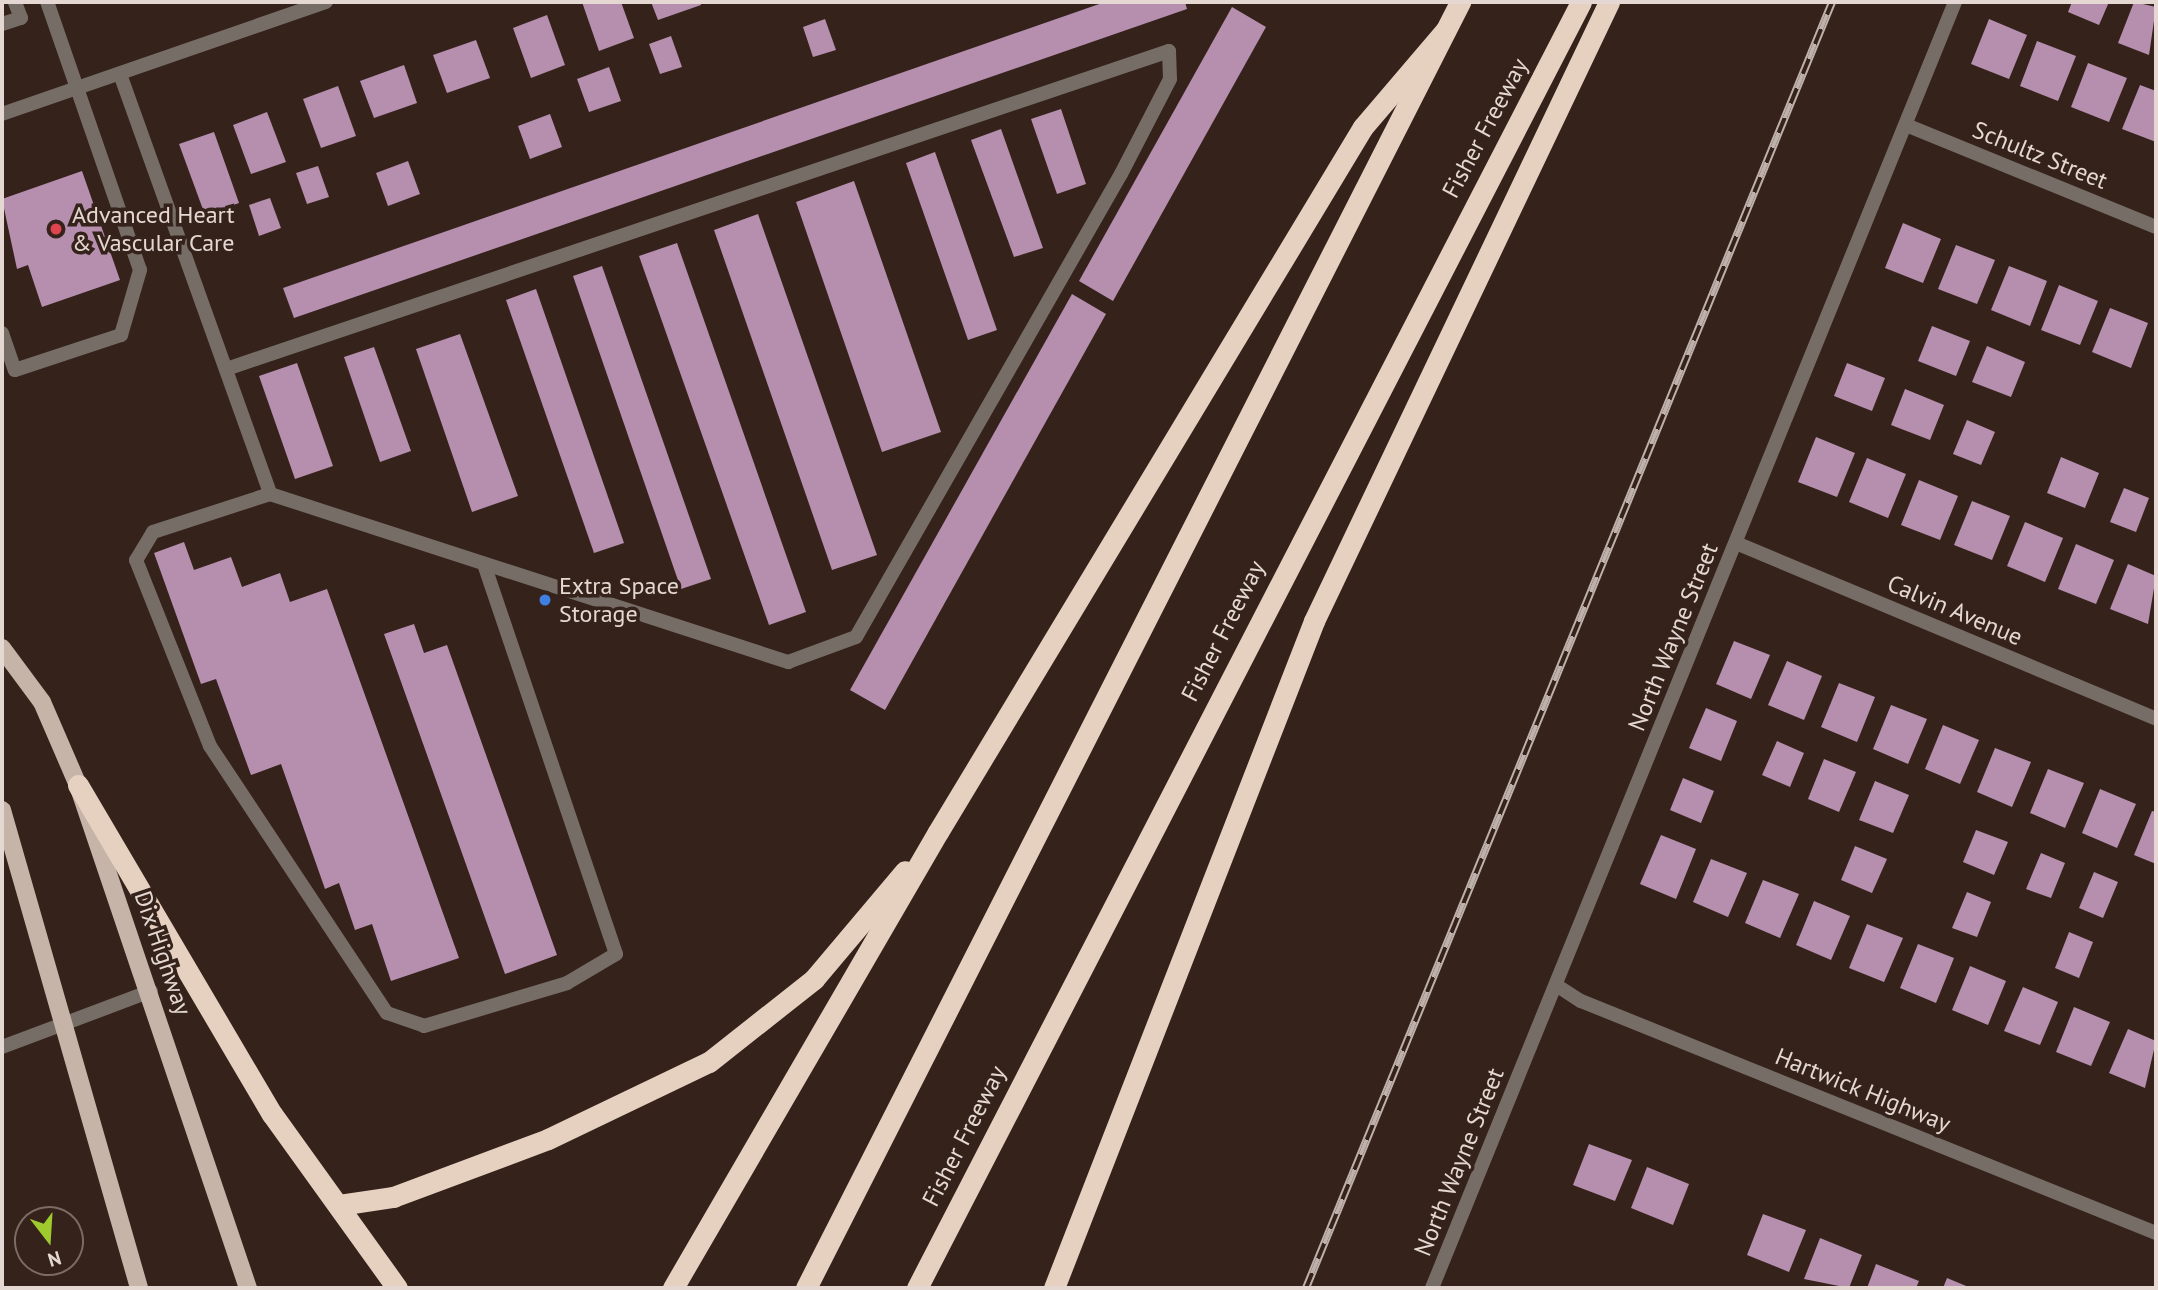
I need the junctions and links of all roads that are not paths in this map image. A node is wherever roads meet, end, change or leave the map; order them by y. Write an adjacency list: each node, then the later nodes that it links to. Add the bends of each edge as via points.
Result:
1 (15, 2): 8 (street, via 21,18)
2 (47, 2): 11 (street)
3 (326, 2): 10 (street)
4 (1460, 2): 9 (highway)
5 (1581, 2): 36 (highway, Fisher Freeway)
6 (1609, 2): 37 (highway, via 1314,621)
7 (1955, 2): 13 (street, North Wayne Street)
8 (2, 24)
9 (1445, 31): 24 (highway, via 1363,127); 35 (highway)
10 (120, 74): 11 (street); 16 (street)
11 (76, 87): 12 (street); 15 (street, via 140,270 121,335 15,370)
12 (2, 114)
13 (1906, 125): 14 (street, Schultz Street); 18 (street, North Wayne Street)
14 (2156, 227)
15 (2, 333)
16 (229, 368): 17 (street); 19 (street, via 1168,51 1170,79 1121,174 856,637 788,662)
17 (270, 494): 19 (street); 19 (street, via 153,532 136,560 210,746 387,1013 424,1026 567,983 616,954)
18 (1736, 544): 21 (street, Calvin Avenue); 25 (street, North Wayne Street)
19 (484, 564)
20 (2, 648): 22 (main road, Dix Highway, via 42,702)
21 (2156, 719)
22 (78, 785): 26 (main road, Dix Highway); 29 (highway, via 272,1114)
23 (2, 810): 27 (main road)
24 (938, 832): 29 (highway, via 814,979 709,1062 548,1139 393,1197); 34 (highway)
25 (1556, 985): 30 (street, Hartwick Highway, via 1581,1000); 38 (street, North Wayne Street)
26 (151, 991): 27 (street); 32 (main road, Dix Highway)
27 (66, 1024): 28 (street); 31 (main road)
28 (2, 1046)
29 (339, 1205): 33 (highway)
30 (2156, 1233)
31 (139, 1288)
32 (248, 1288)
33 (397, 1288)
34 (673, 1288)
35 (806, 1288)
36 (917, 1288)
37 (1054, 1288)
38 (1432, 1288)

